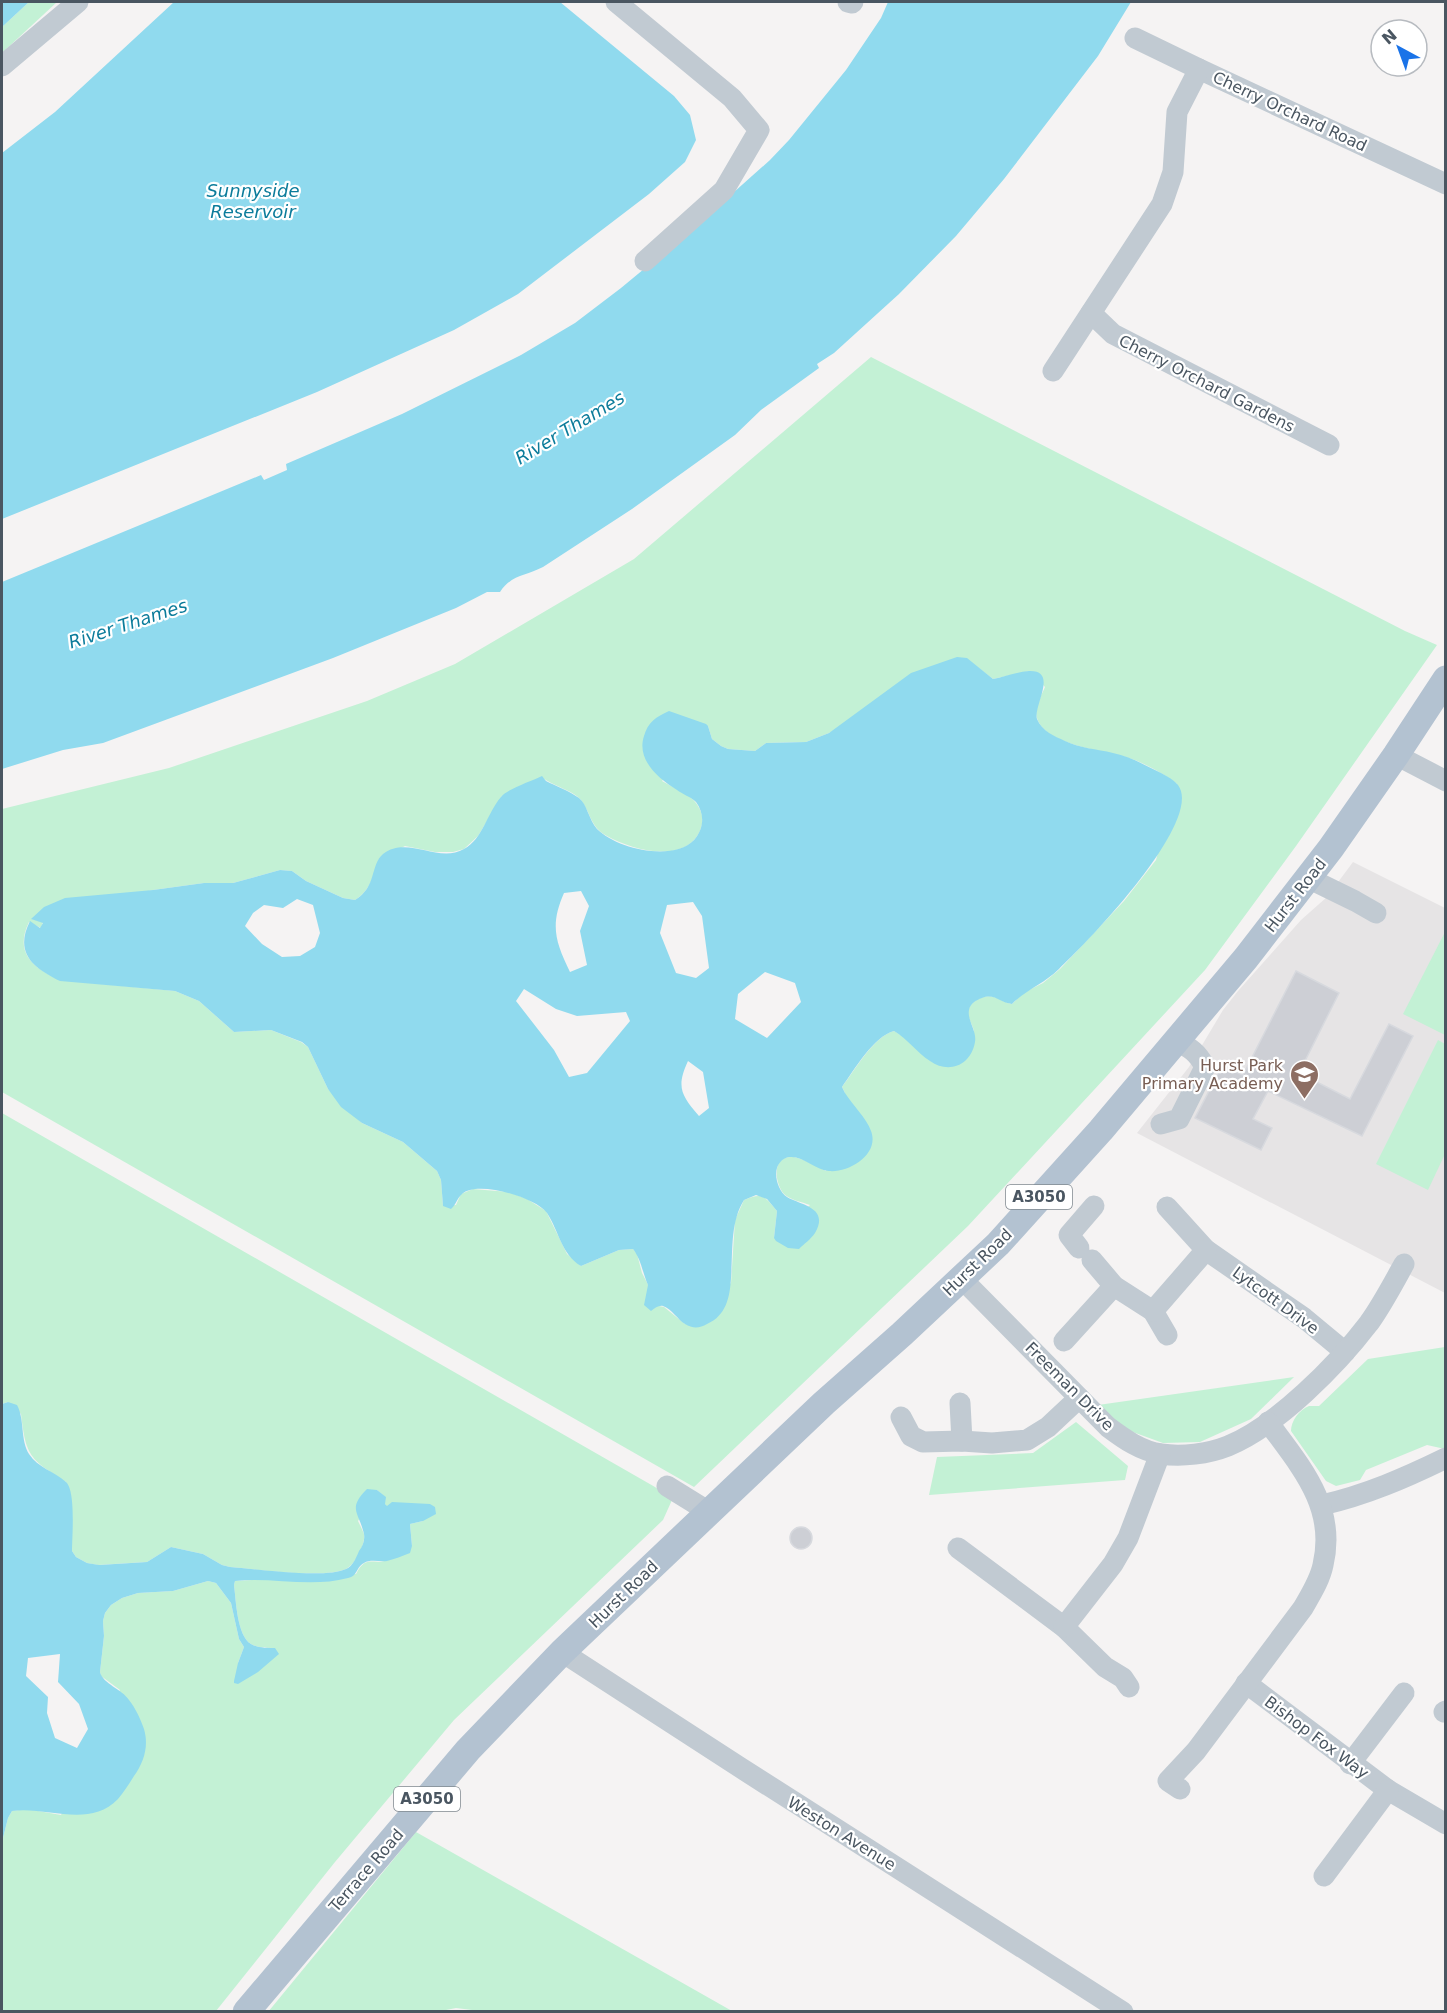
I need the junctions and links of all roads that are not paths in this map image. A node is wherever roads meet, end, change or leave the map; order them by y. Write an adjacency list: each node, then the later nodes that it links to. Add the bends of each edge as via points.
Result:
1 (78, 2): 6 (street)
2 (616, 2): 9 (street, via 732,98 759,130 724,190)
3 (848, 2): 4 (street)
4 (853, 2)
5 (1135, 38): 7 (street, Cherry Orchard Road)
6 (2, 66)
7 (1199, 69): 8 (street, Cherry Orchard Road); 10 (street, via 1177,111 1173,172 1162,204)
8 (1446, 184)
9 (645, 261)
10 (1091, 313): 11 (street); 12 (street, Cherry Orchard Gardens, via 1113,334)
11 (1053, 371)
12 (1329, 445)
13 (1446, 679): 14 (main road, Hurst Road / A3050)
14 (1396, 755): 15 (street); 16 (main road, Hurst Road / A3050)
15 (1446, 781)
16 (1308, 878): 17 (street); 18 (main road, Hurst Road / A3050)
17 (1376, 913)
18 (1175, 1041): 19 (street, via 1190,1047 1205,1067); 24 (main road, Hurst Road / A3050, via 1101,1130 998,1244)
19 (1178, 1124)
20 (1094, 1206): 25 (street, via 1070,1235)
21 (1167, 1207): 22 (street, Lytcott Drive)
22 (1206, 1250): 26 (street); 29 (street, Lytcott Drive, via 1304,1318)
23 (1404, 1264): 29 (street, Freeman Drive, via 1369,1322)
24 (961, 1278): 30 (street, Freeman Drive); 39 (main road, Hurst Road / A3050)
25 (1113, 1286): 26 (street); 28 (street)
26 (1153, 1311): 27 (street)
27 (1167, 1335)
28 (1064, 1341)
29 (1345, 1352): 33 (street, Freeman Drive)
30 (1079, 1398): 34 (street, via 1048,1428 1027,1440); 35 (street, Freeman Drive, via 1125,1440)
31 (960, 1403): 34 (street)
32 (901, 1417): 34 (street, via 911,1436 923,1442)
33 (1268, 1422): 35 (street, Freeman Drive, via 1229,1446 1183,1455); 38 (street)
34 (962, 1441)
35 (1160, 1454): 41 (street, via 1128,1538 1113,1564)
36 (1446, 1458): 38 (street, via 1397,1482)
37 (667, 1486): 39 (street)
38 (1322, 1505): 43 (street, via 1326,1544 1315,1586)
39 (709, 1512): 42 (main road, Hurst Road / A3050)
40 (958, 1548): 41 (street)
41 (1064, 1627): 44 (street)
42 (562, 1652): 51 (main road, Terrace Road / A3050, via 468,1750); 52 (street, Weston Avenue)
43 (1246, 1683): 46 (street, Bishop Fox Way); 47 (street, via 1196,1751 1168,1781)
44 (1129, 1687)
45 (1404, 1693): 46 (street)
46 (1350, 1764): 48 (street, Bishop Fox Way)
47 (1180, 1789)
48 (1388, 1791): 49 (street, Bishop Fox Way); 50 (street)
49 (1446, 1824)
50 (1324, 1876)
51 (246, 2012)
52 (1123, 2012)

